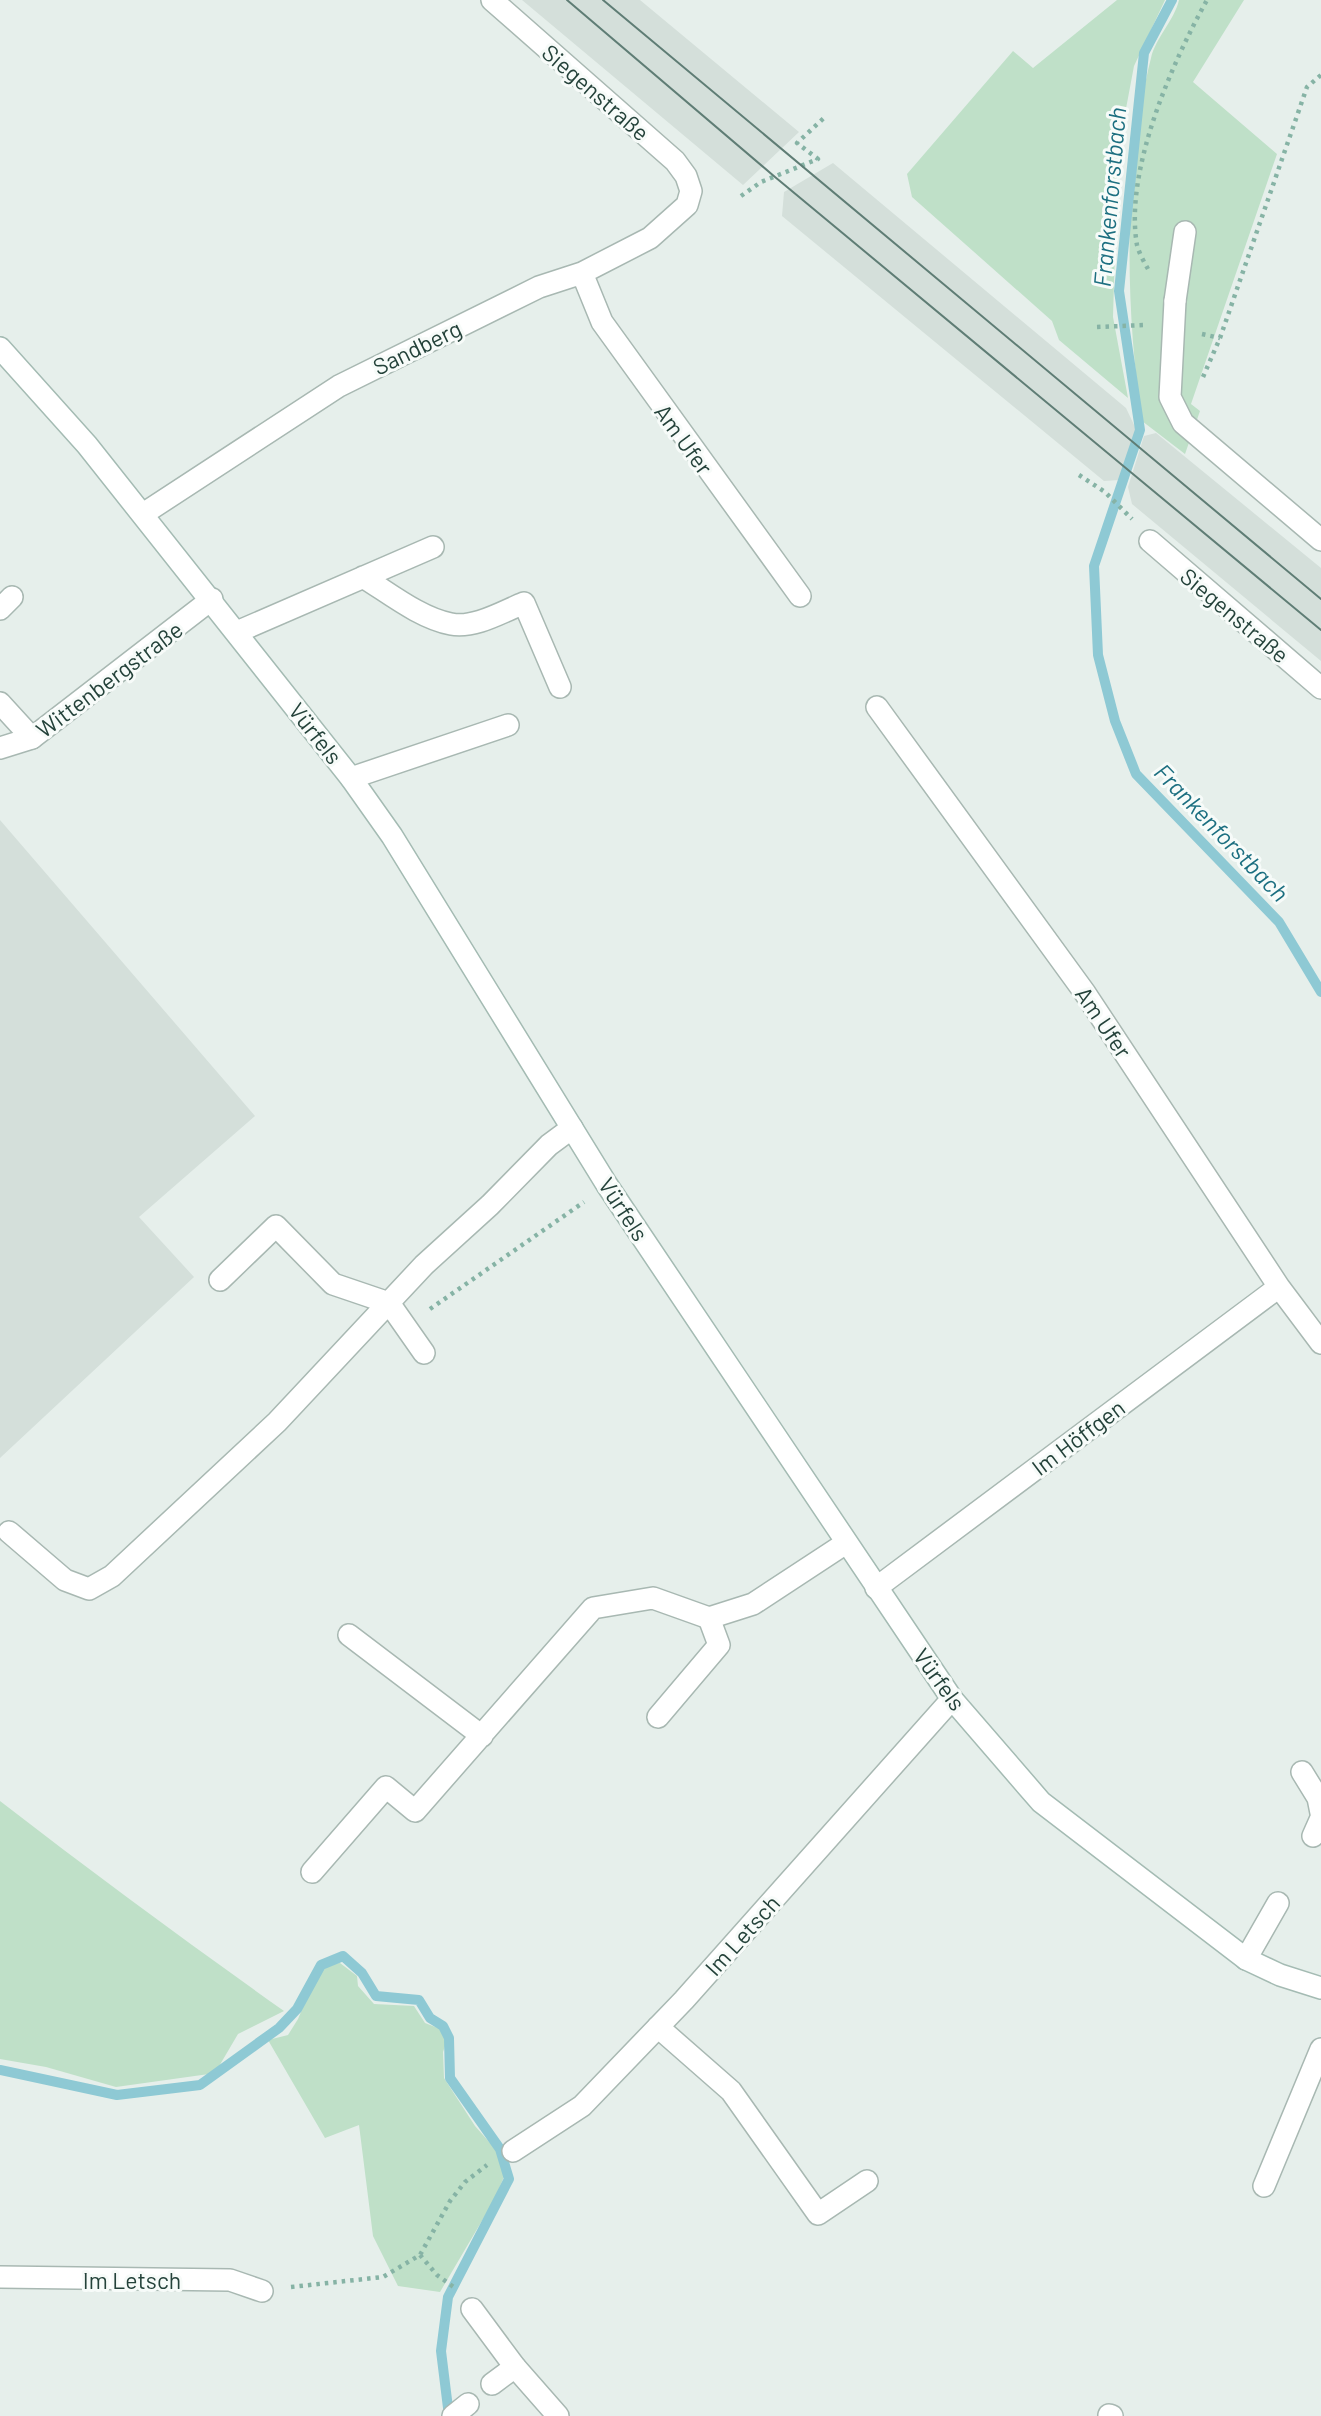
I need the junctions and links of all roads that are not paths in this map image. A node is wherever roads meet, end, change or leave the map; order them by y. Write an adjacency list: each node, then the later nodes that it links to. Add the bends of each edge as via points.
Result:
1 (492, 0): 2 (street, Siegenstraße, via 675,161)
2 (691, 191): 4 (street, Sandberg, via 687,205 650,239)
3 (1185, 232): 7 (street, via 1175,301 1170,397 1183,423)
4 (582, 274): 6 (street, Sandberg, via 539,287 339,386); 11 (street, Am Ufer, via 602,322)
5 (0, 348): 6 (street, Vürfels)
6 (143, 514): 12 (street, Vürfels)
7 (1321, 540)
8 (1150, 541): 15 (street, Siegenstraße)
9 (433, 547): 10 (street)
10 (363, 578): 13 (street); 14 (street, via 452,625 476,622 524,603)
11 (800, 596)
12 (212, 599): 13 (street, Vürfels); 19 (street, Wittenbergstraße)
13 (237, 632): 21 (street, Vürfels)
14 (560, 687)
15 (1321, 688)
16 (0, 703): 19 (street)
17 (877, 707): 24 (street, Am Ufer, via 1084,993)
18 (508, 725): 21 (street)
19 (32, 738): 20 (street, Wittenbergstraße)
20 (0, 748)
21 (351, 778): 22 (street, Vürfels)
22 (572, 1128): 25 (street, via 549,1145); 29 (street, Vürfels)
23 (220, 1280): 25 (street, via 276,1226 332,1284)
24 (1279, 1287): 26 (street, Am Ufer); 30 (street, Im Höffgen)
25 (389, 1303): 27 (street); 28 (street, via 277,1422 112,1576 89,1589 65,1580)
26 (1321, 1343)
27 (425, 1353)
28 (9, 1532)
29 (846, 1543): 30 (street, Vürfels); 31 (street, via 753,1604)
30 (876, 1588): 33 (street, Vürfels)
31 (709, 1618): 34 (street, via 719,1645); 35 (street, via 653,1598 593,1608)
32 (349, 1635): 35 (street)
33 (952, 1699): 40 (street, Vürfels, via 1041,1802); 42 (street, Im Letsch)
34 (658, 1717)
35 (482, 1736): 38 (street, via 415,1811 386,1787)
36 (1302, 1772): 37 (street, via 1318,1797)
37 (1318, 1822)
38 (312, 1872)
39 (1278, 1903): 40 (street)
40 (1247, 1959): 41 (street, Vürfels)
41 (1321, 1988)
42 (659, 2027): 44 (street, Im Letsch, via 582,2106); 45 (street, via 731,2091 818,2214)
43 (1321, 2049): 46 (street)
44 (513, 2151)
45 (867, 2181)
46 (1264, 2186)
47 (0, 2277): 48 (street, Im Letsch, via 230,2280)
48 (262, 2291)
49 (466, 2300): 50 (street)
50 (515, 2367): 51 (street); 52 (street)
51 (492, 2384)
52 (558, 2416)

